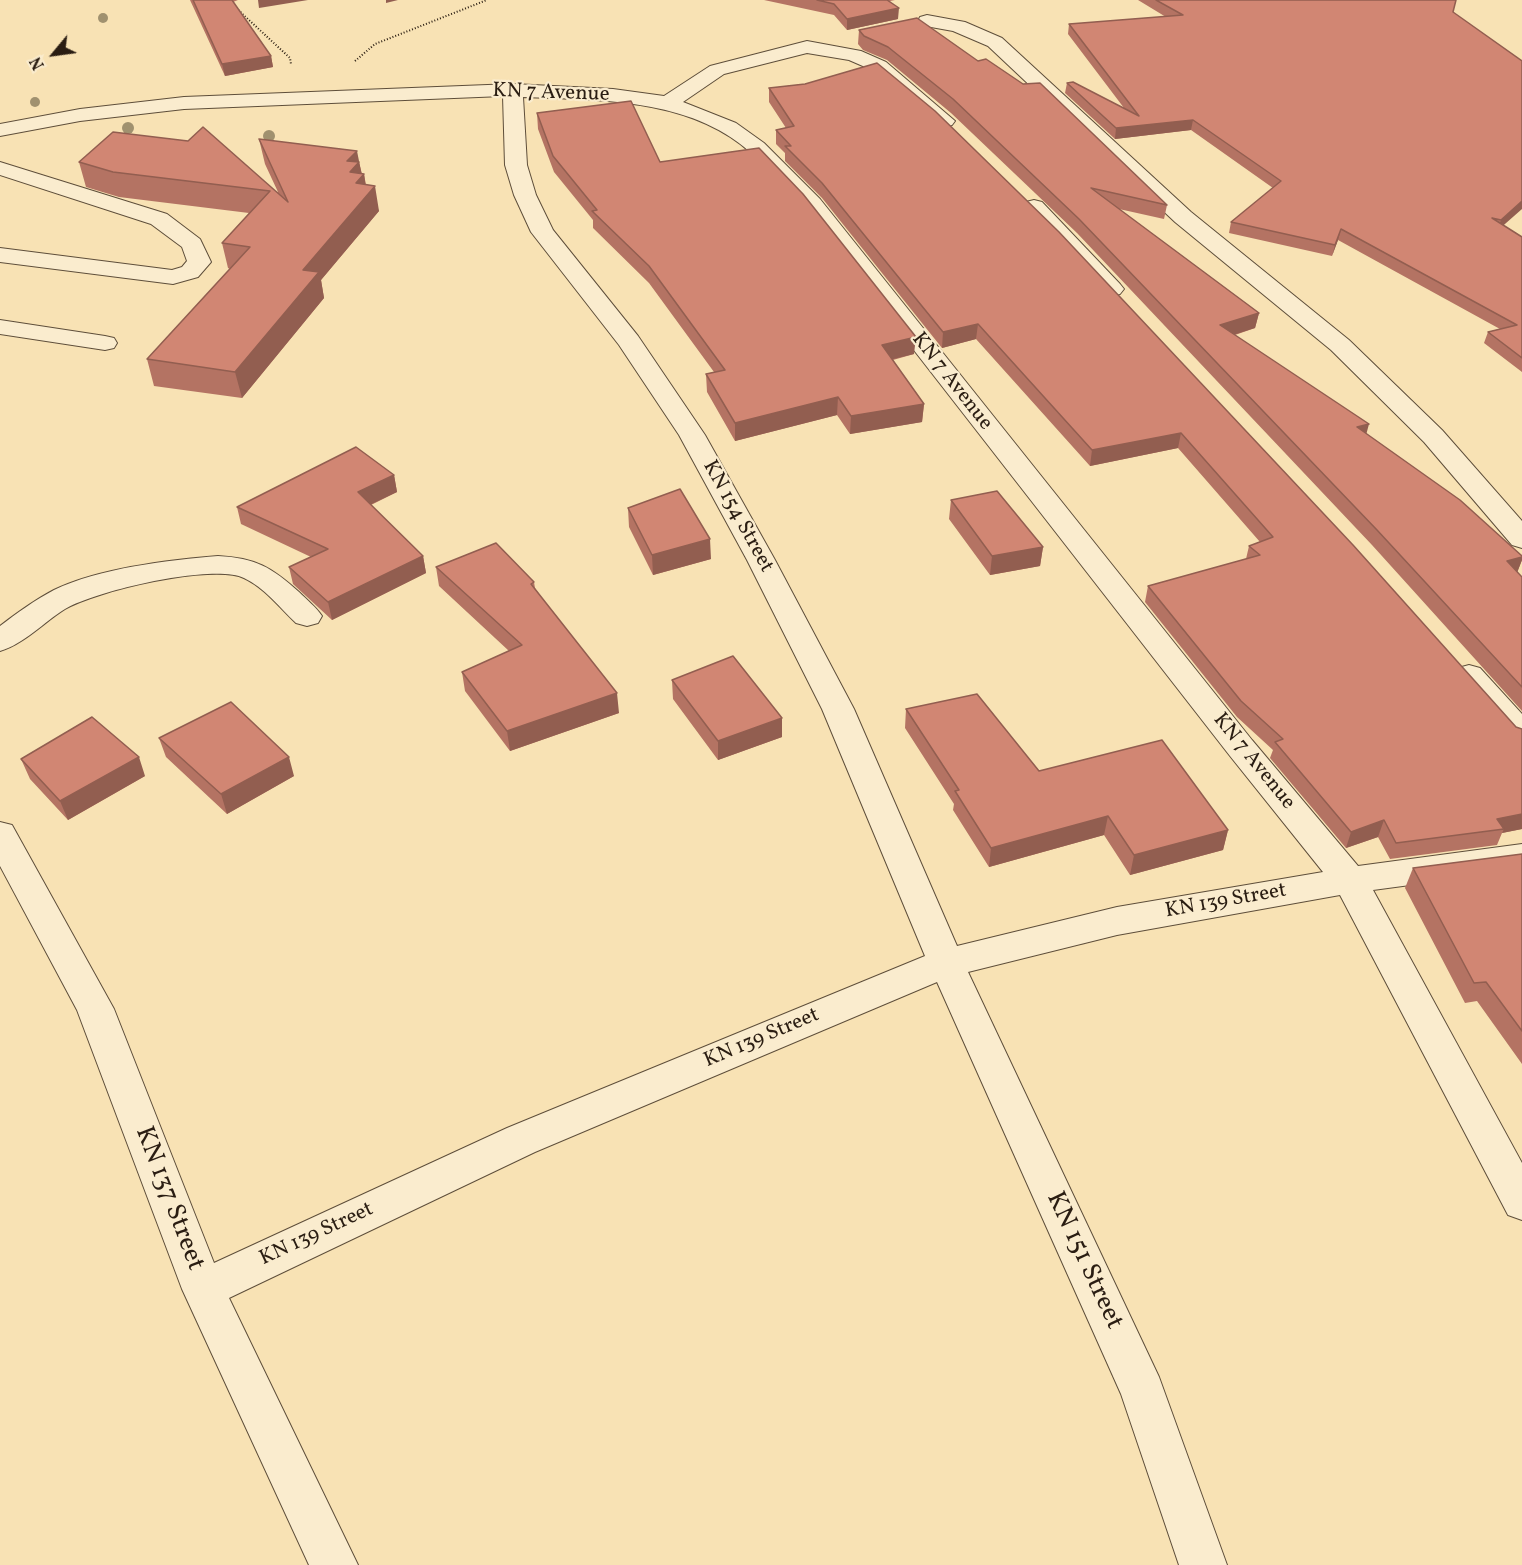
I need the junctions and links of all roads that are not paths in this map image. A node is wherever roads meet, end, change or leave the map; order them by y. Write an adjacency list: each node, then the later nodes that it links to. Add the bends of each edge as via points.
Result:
1 (921, 15): 14 (street, via 995,42 1184,217 1340,345 1433,435)
2 (860, 36): 3 (street)
3 (807, 47): 5 (street, via 717,70); 7 (street, via 854,55 879,66)
4 (513, 90): 5 (street, KN 7 Avenue, via 613,95); 6 (street, KN 7 Avenue, via 184,103 80,115); 22 (street, KN 154 Street, via 516,165 542,232 629,341 692,435 727,498 838,709)
5 (668, 103): 21 (street, KN 7 Avenue, via 729,127 757,147 812,204 1241,748)
6 (0, 130)
7 (960, 135)
8 (0, 168): 10 (street, via 159,219 192,244 199,262 190,272 173,277)
9 (1018, 192): 11 (street)
10 (0, 255)
11 (1130, 308)
12 (0, 327): 13 (street)
13 (105, 343)
14 (1522, 539)
15 (307, 616): 16 (street, via 254,571 240,566 197,567 117,579 72,593)
16 (0, 641)
17 (1452, 656): 18 (street)
18 (1522, 734)
19 (0, 834): 24 (street, KN 137 Street, via 95,1009)
20 (1522, 857): 21 (street, KN 139 Street)
21 (1350, 880): 22 (street, KN 139 Street, via 1117,921); 23 (street, KN 7 Avenue)
22 (946, 963): 24 (street, KN 139 Street, via 521,1140); 26 (street, KN 151 Street, via 1143,1392)
23 (1522, 1202)
24 (203, 1289): 25 (street, KN 137 Street)
25 (334, 1565)
26 (1203, 1565)

